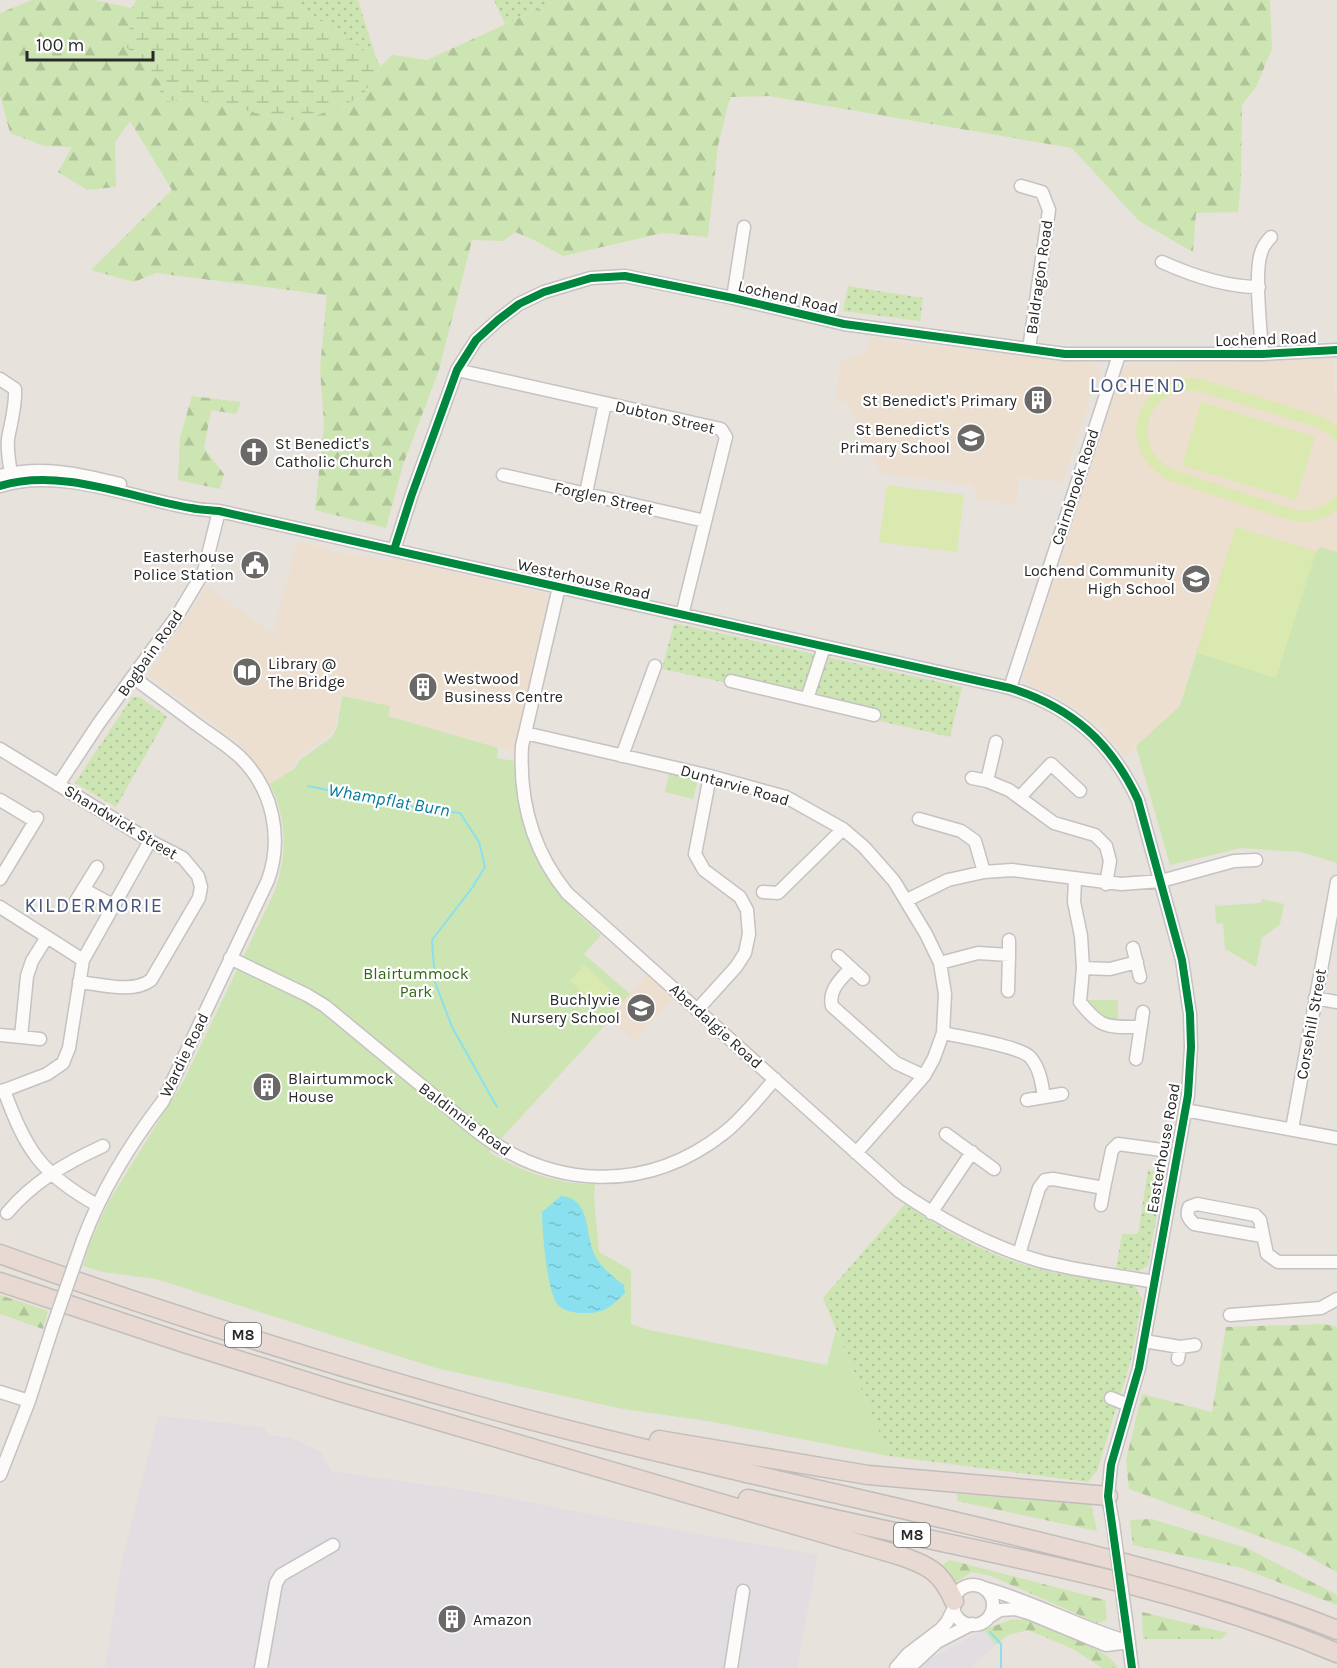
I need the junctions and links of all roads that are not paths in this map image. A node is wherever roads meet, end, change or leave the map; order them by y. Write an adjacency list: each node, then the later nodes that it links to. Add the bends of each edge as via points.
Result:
1 (1021, 186): 7 (street, Baldragon Road, via 1042,192 1049,210)
2 (744, 227): 6 (street)
3 (1271, 237): 5 (street, via 1260,255)
4 (1161, 262): 5 (street, via 1194,276 1239,287)
5 (1259, 287): 9 (street)
6 (733, 298): 7 (street, Lochend Road, via 844,324); 11 (street, Lochend Road, via 626,276 591,278 519,304 476,340)
7 (1029, 349): 10 (street, Lochend Road)
8 (1337, 350): 9 (street, Lochend Road)
9 (1262, 354): 10 (street, Lochend Road)
10 (1119, 355): 27 (street, Cairnbrook Road)
11 (457, 370): 13 (street, Dubton Street); 20 (street, Lochend Road)
12 (0, 379): 14 (street, via 15,389)
13 (605, 404): 17 (street); 19 (street, Dubton Street, via 721,429 726,437)
14 (6, 475): 18 (street, Westerhouse Road, via 54,471 81,474 192,500)
15 (503, 475): 17 (street, Forglen Street)
16 (0, 486): 18 (street, Westerhouse Road, via 48,480)
17 (586, 493): 19 (street, Forglen Street)
18 (219, 511): 20 (street, Westerhouse Road); 25 (street, Bogbain Road, via 204,571)
19 (705, 520): 22 (street, Dubton Street)
20 (394, 550): 21 (street, Westerhouse Road)
21 (559, 587): 22 (street, Westerhouse Road); 30 (street, Aberdalgie Road)
22 (682, 615): 23 (street, Westerhouse Road)
23 (824, 646): 27 (street, Westerhouse Road); 28 (street)
24 (655, 666): 33 (street)
25 (134, 677): 38 (street, Bogbain Road); 64 (street, Wardie Road, via 240,758 263,789 270,806 275,839 271,871)
26 (731, 681): 28 (street)
27 (1010, 688): 36 (street, Westerhouse Road, via 1072,716 1101,741)
28 (807, 699): 29 (street)
29 (874, 715)
30 (525, 733): 33 (street, Duntarvie Road); 76 (street, Aberdalgie Road, via 521,763 524,803 548,867 574,900)
31 (996, 742): 37 (street)
32 (0, 749): 38 (street, Shandwick Street)
33 (622, 756): 34 (street, Duntarvie Road)
34 (710, 776): 43 (street, Duntarvie Road, via 786,797); 76 (street, via 695,854 704,870 740,897 747,910 749,934 746,953)
35 (972, 778): 37 (street)
36 (1128, 779): 50 (street, Easterhouse Road, via 1138,800)
37 (987, 780): 40 (street)
38 (58, 785): 44 (street, Shandwick Street)
39 (1080, 791): 40 (street, via 1051,764)
40 (1020, 797): 52 (street, via 1054,823 1095,835 1106,846 1110,861)
41 (0, 800): 48 (street, via 36,820)
42 (919, 819): 47 (street, via 961,831 975,841)
43 (843, 829): 54 (street, via 778,893); 55 (street, Duntarvie Road, via 864,847)
44 (150, 841): 57 (street); 72 (street, Shandwick Street, via 183,858 198,876 199,898 147,984 129,987)
45 (1256, 860): 50 (street, via 1234,861)
46 (97, 867): 53 (street)
47 (984, 872): 49 (street, via 1012,870); 55 (street, via 948,880)
48 (0, 879)
49 (1075, 879): 52 (street); 69 (street, via 1074,902)
50 (1161, 881): 52 (street); 90 (street, Easterhouse Road, via 1182,960 1190,1014)
51 (1337, 882): 74 (street, Corsehill Street)
52 (1106, 884)
53 (83, 889): 56 (street); 57 (street)
54 (764, 892)
55 (907, 900): 67 (street, Duntarvie Road)
56 (76, 901)
57 (113, 906): 65 (street)
58 (0, 907): 59 (street)
59 (47, 937): 65 (street); 81 (street, via 27,976)
60 (1009, 940): 62 (street)
61 (1133, 948): 66 (street)
62 (1009, 955): 67 (street, via 978,953); 73 (street)
63 (838, 956): 68 (street)
64 (230, 958): 85 (street, Baldinnie Road, via 325,1006 499,1148 535,1166 568,1174 619,1176 650,1171 679,1160 726,1131); 101 (street, Wardie Road, via 163,1101 119,1164)
65 (83, 960): 72 (street)
66 (1137, 962): 69 (street, via 1110,969); 70 (street)
67 (940, 963): 79 (street, Duntarvie Road, via 945,994)
68 (851, 968): 71 (street); 84 (street, via 833,990 832,1006 896,1064)
69 (1083, 968): 78 (street, via 1080,1002 1094,1020 1110,1027)
70 (1140, 977)
71 (863, 979)
72 (79, 982): 86 (street, via 63,1063 47,1074)
73 (1008, 991)
74 (1315, 998): 75 (street); 91 (street, Corsehill Street)
75 (1337, 1002)
76 (697, 1010): 85 (street, Aberdalgie Road)
77 (1143, 1012): 78 (street)
78 (1141, 1027): 83 (street)
79 (943, 1033): 84 (street, Duntarvie Road); 88 (street, via 1018,1050 1030,1057 1041,1078)
80 (0, 1035): 81 (street)
81 (21, 1037): 82 (street)
82 (40, 1039)
83 (1136, 1059)
84 (924, 1076): 97 (street, Duntarvie Road)
85 (775, 1079): 97 (street, Aberdalgie Road)
86 (2, 1091): 99 (street, via 29,1148)
87 (1062, 1094): 88 (street)
88 (1044, 1097): 89 (street)
89 (1027, 1100)
90 (1185, 1110): 91 (street); 110 (street, Easterhouse Road)
91 (1292, 1130): 93 (street)
92 (946, 1134): 96 (street)
93 (1337, 1138)
94 (103, 1146): 99 (street, via 67,1163)
95 (1162, 1150): 100 (street, via 1118,1144 1112,1150)
96 (972, 1152): 98 (street); 104 (street)
97 (856, 1153): 104 (street, Aberdalgie Road)
98 (994, 1169)
99 (52, 1176): 101 (street); 103 (street, via 35,1185)
100 (1104, 1188): 102 (street); 107 (street, via 1045,1180)
101 (97, 1205): 117 (street, Wardie Road, bridge)
102 (1101, 1205)
103 (7, 1213)
104 (931, 1213): 107 (street, Aberdalgie Road, via 978,1239)
105 (1262, 1236): 105 (street, via 1258,1216 1197,1204 1189,1207 1189,1219 1194,1224); 108 (street, via 1267,1254 1278,1262)
106 (0, 1254): 119 (highway, M8, via 100,1290)
107 (1018, 1254): 110 (street, Aberdalgie Road, via 1061,1266)
108 (1337, 1262)
109 (0, 1282): 120 (highway, M8, via 234,1359)
110 (1154, 1282): 113 (street, Easterhouse Road)
111 (1337, 1299): 112 (street, via 1321,1308)
112 (1230, 1315)
113 (1144, 1341): 114 (street, via 1179,1353); 118 (street, Easterhouse Road)
114 (1195, 1346)
115 (0, 1392): 117 (street)
116 (1111, 1398): 118 (street)
117 (29, 1401): 121 (street, Wardie Road)
118 (1128, 1405): 122 (street, Easterhouse Road, via 1111,1465)
119 (489, 1409): 122 (highway, via 833,1471); 129 (highway, M8, via 1049,1544 1208,1586)
120 (482, 1432): 126 (highway, M8, via 914,1560 930,1567 944,1581); 131 (highway, M8, via 774,1506 1057,1566 1204,1604)
121 (0, 1475)
122 (1108, 1496): 130 (street, Easterhouse Road, bridge)
123 (333, 1545): 132 (street, via 281,1575 276,1583)
124 (984, 1588): 126 (street, via 965,1586 956,1595); 127 (street, via 992,1598); 130 (street)
125 (743, 1591): 133 (street)
126 (954, 1605): 128 (street, via 960,1619); 134 (street, via 941,1629)
127 (989, 1617): 128 (street); 130 (street, via 1000,1610 1015,1609 1106,1645)
128 (972, 1624): 135 (street, via 937,1642)
129 (1337, 1630)
130 (1129, 1642): 136 (street)
131 (1337, 1653)
132 (261, 1668)
133 (731, 1668)
134 (896, 1668)
135 (909, 1668)
136 (1132, 1668)

